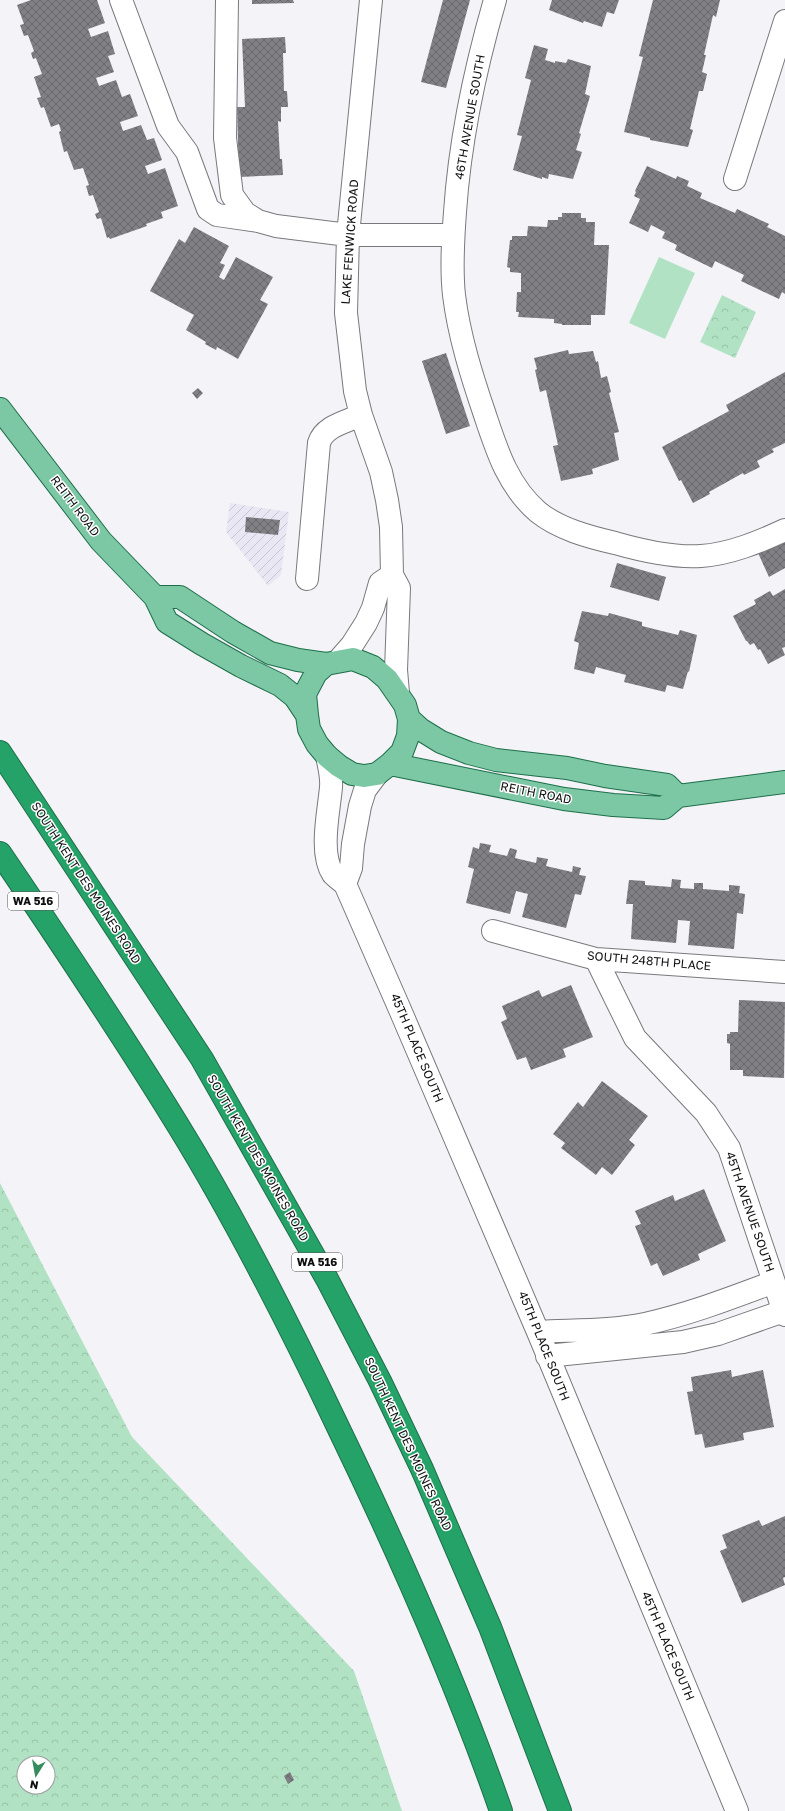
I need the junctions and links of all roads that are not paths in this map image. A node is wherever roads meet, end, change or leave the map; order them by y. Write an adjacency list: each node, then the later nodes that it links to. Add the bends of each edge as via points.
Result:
1 (121, 0): 7 (street, via 168,126 187,152 208,209 217,215)
2 (227, 0): 7 (street, via 225,138 230,181 232,195 245,214)
3 (371, 0): 8 (street, LAKE FENWICK ROAD)
4 (495, 0): 9 (street, 46TH AVENUE SOUTH, via 467,115 457,183)
5 (785, 21): 6 (street)
6 (735, 179)
7 (258, 221): 8 (street, via 276,226)
8 (348, 235): 9 (street); 11 (street, LAKE FENWICK ROAD, via 346,313 352,374)
9 (454, 235): 12 (street, 46TH AVENUE SOUTH, via 454,296 471,375 497,450 514,487 540,513 555,523 608,542 675,555 702,556 730,551 762,541)
10 (0, 409): 15 (main road, REITH ROAD, via 101,541)
11 (361, 415): 13 (street, LAKE FENWICK ROAD, via 381,472 387,500 391,527); 14 (street, via 330,428 322,435 319,443)
12 (785, 530)
13 (392, 575): 16 (street, via 380,583 366,623 352,645); 17 (street, LAKE FENWICK ROAD, via 399,588 396,670)
14 (307, 580)
15 (155, 597): 16 (main road, via 180,597 270,653 298,660); 18 (main road, REITH ROAD, via 167,622 221,655 280,685 295,697)
16 (332, 663): 17 (main road, via 353,659 373,667); 18 (main road, REITH ROAD, via 316,673 306,694)
17 (398, 693): 19 (main road)
18 (307, 715): 21 (main road, REITH ROAD, via 309,729)
19 (409, 719): 22 (main road, via 408,736 402,752); 24 (main road, via 441,742 496,760 567,768 667,785)
20 (0, 752): 35 (highway, SOUTH KENT DES MOINES ROAD / WA 516, via 202,1059 327,1280 380,1381 431,1490 490,1627)
21 (327, 756): 22 (main road, REITH ROAD, via 352,774 364,776); 26 (street, 45TH PLACE SOUTH, via 331,786 326,823 328,857 333,873)
22 (384, 769): 24 (main road, REITH ROAD, via 612,806 664,808); 26 (street, via 365,790 353,844 351,868)
23 (785, 782): 24 (main road)
24 (678, 796)
25 (0, 854): 34 (highway, WA 516, via 65,949 180,1128 290,1327 366,1484 411,1586 456,1690)
26 (345, 884): 32 (street, 45TH PLACE SOUTH)
27 (493, 931): 28 (street, SOUTH 248TH PLACE)
28 (596, 959): 29 (street, SOUTH 248TH PLACE); 30 (street, 45TH AVENUE SOUTH, via 635,1038 706,1113 729,1148)
29 (785, 972)
30 (774, 1282): 31 (street, 45TH AVENUE SOUTH); 32 (street, via 695,1312 644,1324 605,1329)
31 (784, 1313): 33 (street, via 683,1342)
32 (538, 1332): 33 (street, 45TH PLACE SOUTH)
33 (547, 1356): 36 (street, 45TH PLACE SOUTH)
34 (501, 1811)
35 (560, 1811)
36 (737, 1811)

